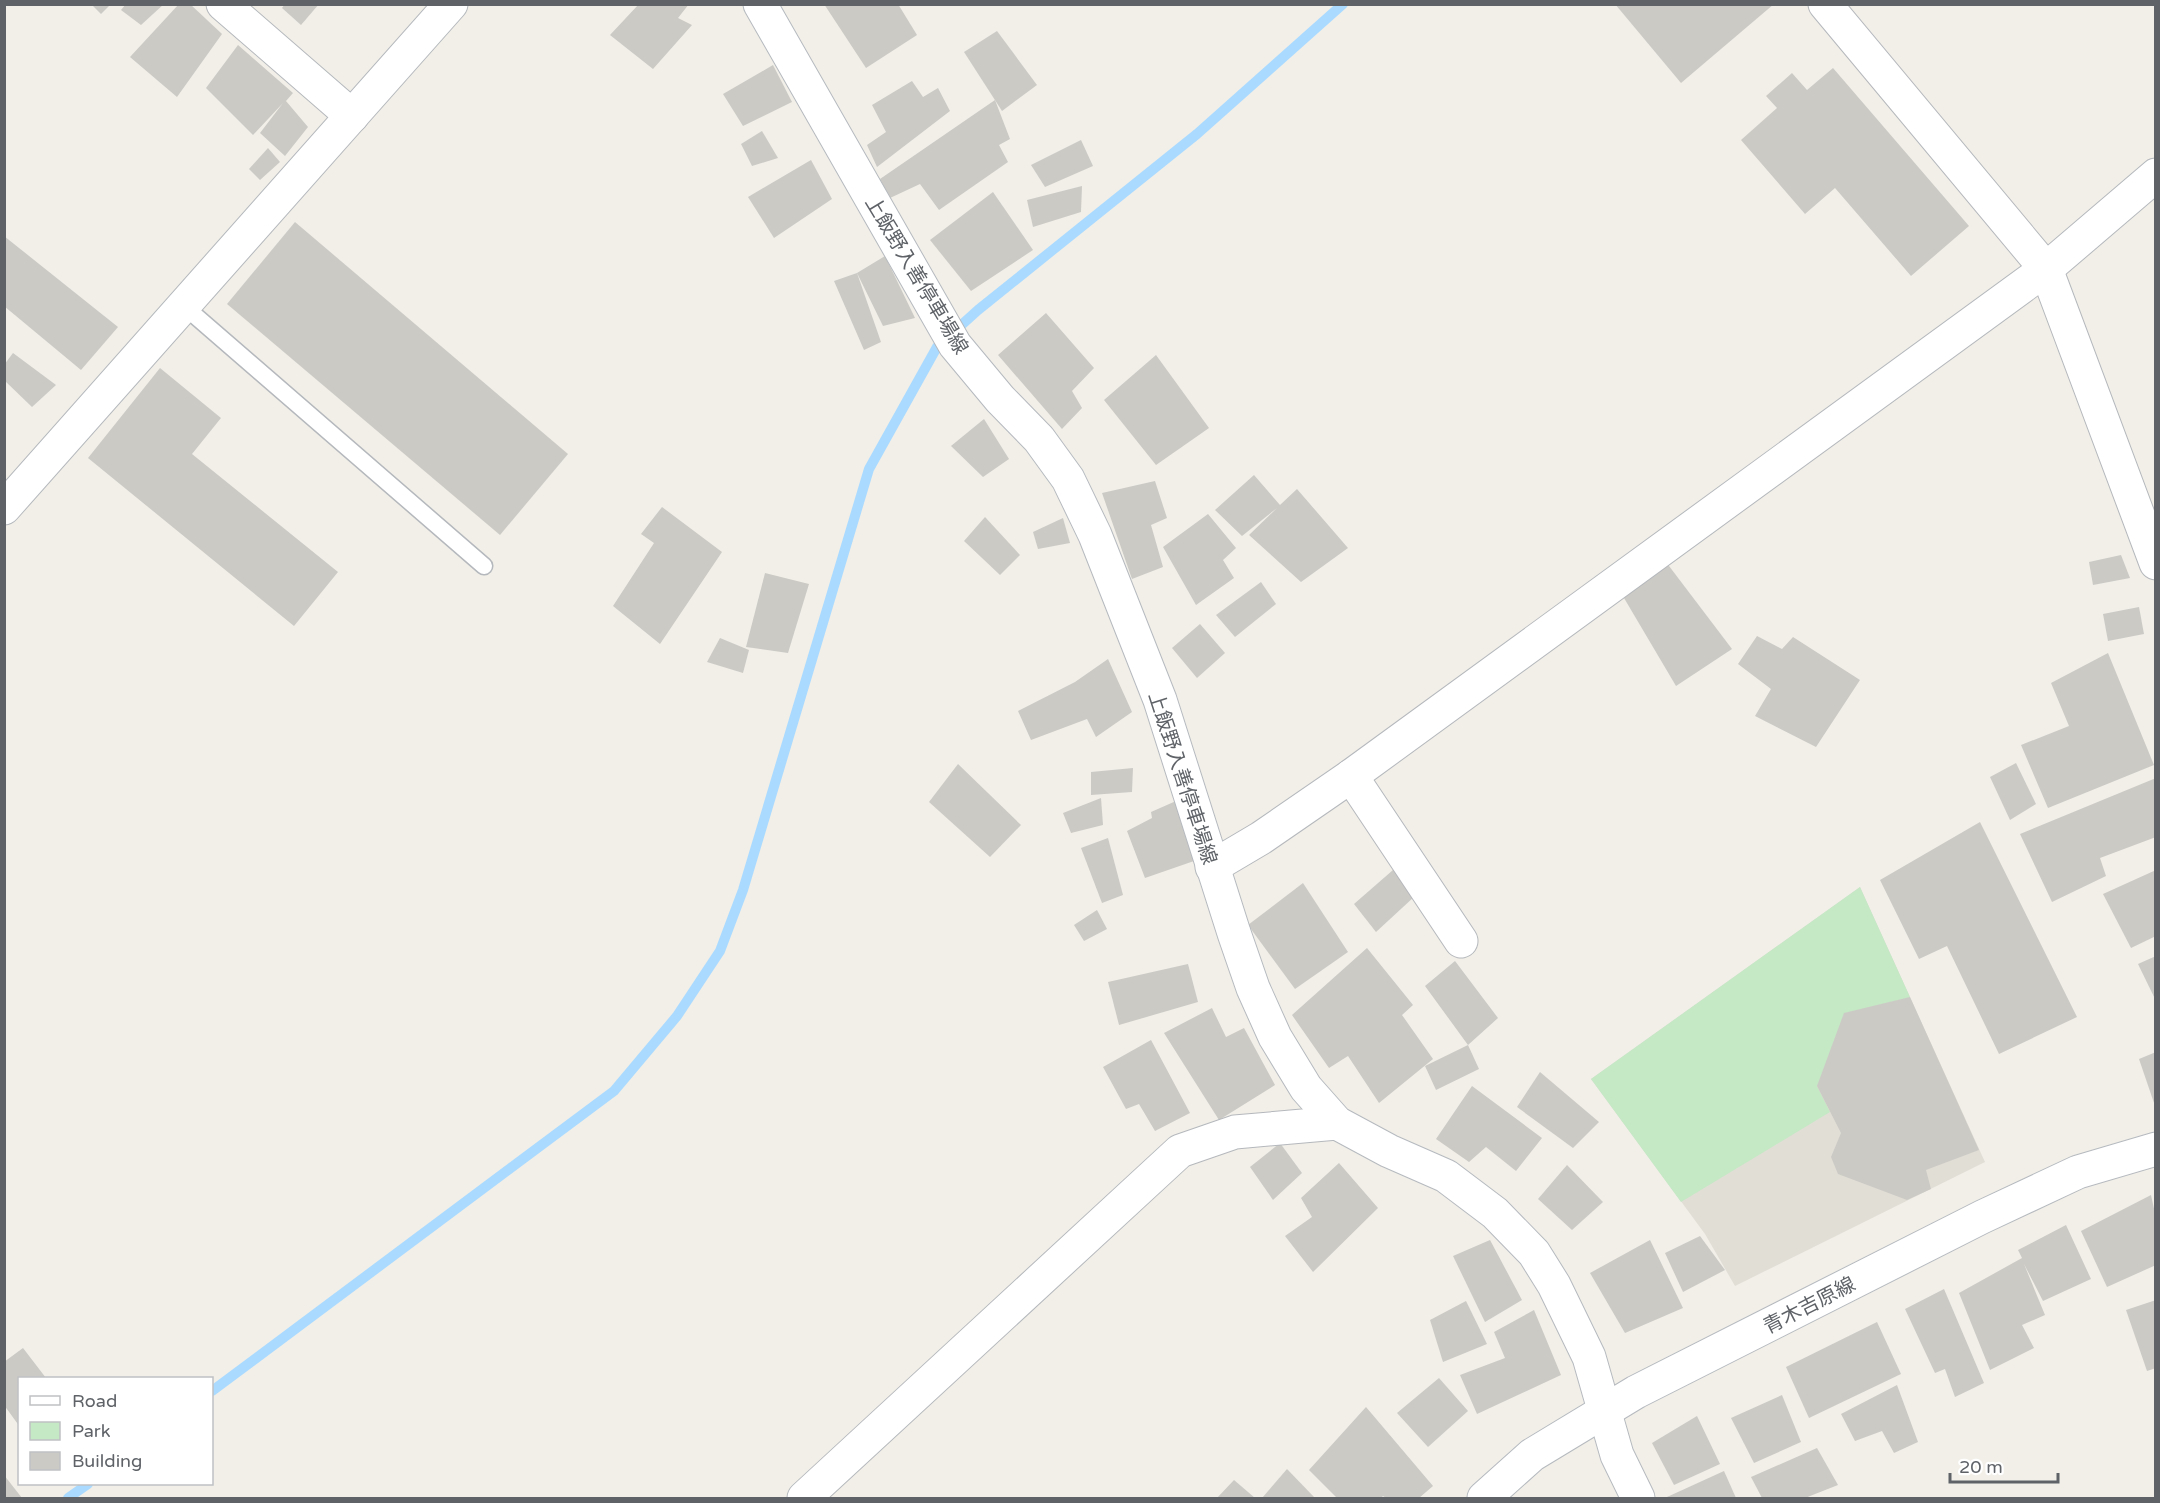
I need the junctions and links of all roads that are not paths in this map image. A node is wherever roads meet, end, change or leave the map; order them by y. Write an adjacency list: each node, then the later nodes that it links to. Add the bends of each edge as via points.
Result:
1 (223, 4): 5 (street)
2 (451, 4): 5 (street)
3 (760, 4): 13 (street, 上飯野入善停車場線, via 955,345 1039,439 1068,479 1095,535 1160,700)
4 (1825, 4): 7 (street)
5 (352, 116): 8 (street)
6 (2156, 175): 7 (street)
7 (2046, 269): 10 (street); 12 (street)
8 (183, 306): 9 (street); 11 (lane)
9 (4, 508)
10 (2156, 563)
11 (484, 566)
12 (1351, 776): 13 (street); 14 (street)
13 (1212, 867): 15 (street, 上飯野入善停車場線, via 1275,1037 1306,1088)
14 (1461, 941)
15 (1337, 1123): 17 (street, 上飯野入善停車場線, via 1446,1176 1495,1213 1534,1253 1589,1357); 18 (street, via 1235,1132 1180,1151)
16 (2156, 1149): 17 (street, 青木吉原線, via 2078,1172 1993,1212 1636,1392)
17 (1603, 1413): 19 (street, 青木吉原線, via 1532,1455); 20 (street, 上飯野入善停車場線, via 1617,1455)
18 (804, 1498)
19 (1484, 1498)
20 (1638, 1498)

